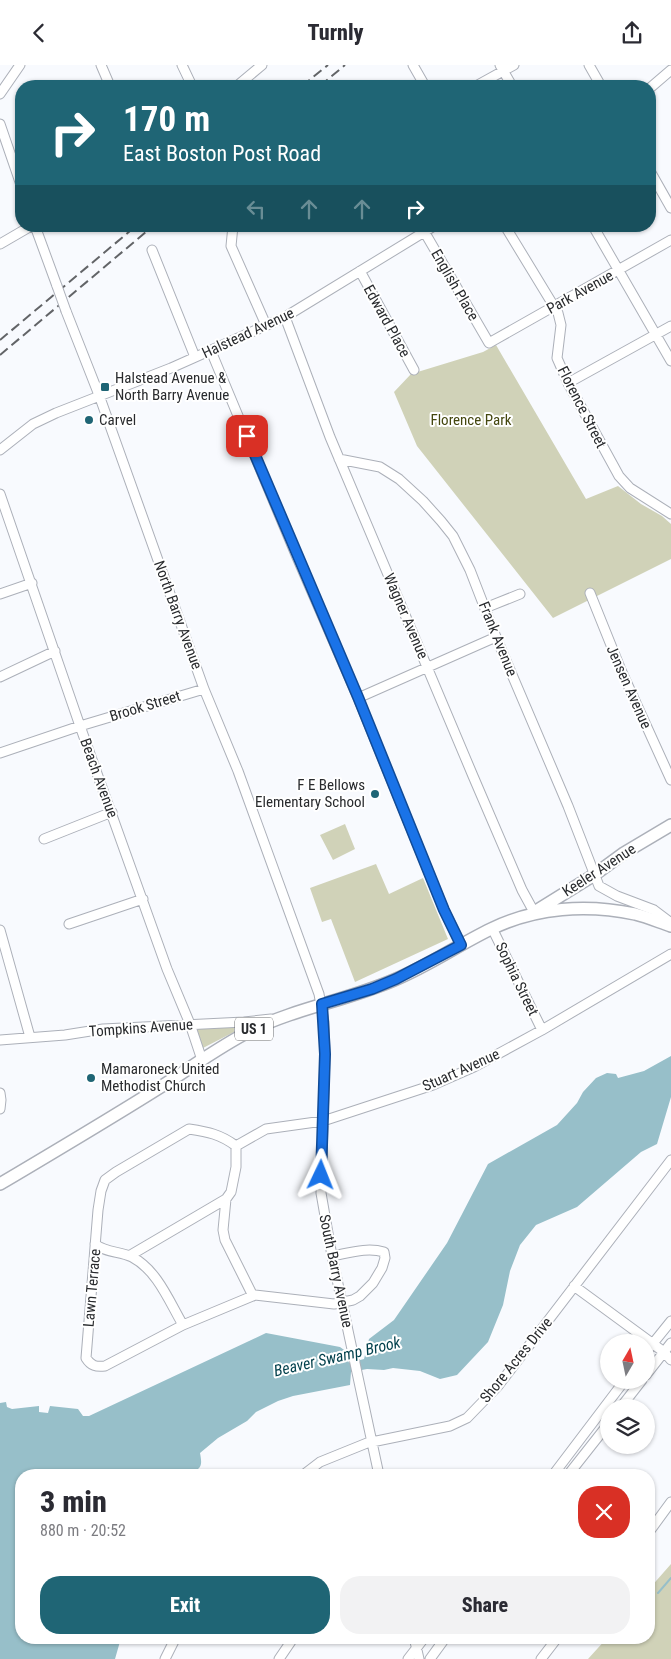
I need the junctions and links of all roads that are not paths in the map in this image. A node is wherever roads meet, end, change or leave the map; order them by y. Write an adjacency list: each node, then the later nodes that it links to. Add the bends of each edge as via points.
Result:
1 (20, 65): 18 (street)
2 (101, 65): 10 (street)
3 (182, 65): 11 (street)
4 (262, 65): 12 (street)
5 (413, 65): 13 (street)
6 (514, 65): 8 (street)
7 (588, 65): 16 (street)
8 (501, 68): 14 (street); 15 (street)
9 (671, 70): 17 (street)
10 (107, 80)
11 (189, 80)
12 (244, 80)
13 (422, 80)
14 (484, 80)
15 (508, 80)
16 (597, 80)
17 (656, 83)
18 (0, 94)
19 (0, 124): 20 (street)
20 (15, 168)
21 (656, 182): 22 (street)
22 (671, 208)
23 (21, 232): 31 (street)
24 (37, 232): 46 (street, North Barry Avenue, bridge)
25 (232, 232): 37 (street, via 232,252)
26 (418, 232): 34 (street, Halstead Avenue)
27 (425, 232): 40 (street, English Place)
28 (509, 232): 35 (street, Florence Street)
29 (597, 232): 33 (street)
30 (671, 240): 33 (street, Park Avenue)
31 (0, 244)
32 (152, 250): 42 (street)
33 (619, 270): 35 (street, Park Avenue); 39 (street)
34 (360, 271): 36 (street, Halstead Avenue); 44 (street, Edward Place)
35 (554, 305): 40 (street, Park Avenue); 45 (street, Florence Street, via 561,325 557,357)
36 (285, 317): 37 (street, Halstead Avenue); 48 (street, Wagner Avenue)
37 (266, 325): 41 (street, Halstead Avenue)
38 (671, 326): 39 (street)
39 (656, 335): 43 (street); 45 (street)
40 (489, 343)
41 (211, 351): 42 (street, Halstead Avenue); 61 (street)
42 (195, 357): 46 (street, Halstead Avenue)
43 (671, 361)
44 (414, 370)
45 (568, 383): 50 (street, Florence Street, via 619,476 630,488)
46 (99, 395): 47 (street, Halstead Avenue, via 33,424); 60 (street, North Barry Avenue)
47 (0, 450)
48 (339, 459): 55 (street, Frank Avenue, via 380,467 423,501 453,536); 58 (street, Wagner Avenue)
49 (0, 494): 51 (street, Beach Avenue)
50 (671, 515)
51 (32, 583): 53 (street); 57 (street, Beach Avenue)
52 (590, 593): 64 (street, Jensen Avenue)
53 (0, 594)
54 (520, 594): 55 (street)
55 (485, 608): 56 (street, Frank Avenue)
56 (496, 637): 58 (street); 68 (street, Frank Avenue)
57 (55, 651): 59 (street); 62 (street, Beach Avenue)
58 (427, 667): 61 (street); 70 (street, Wagner Avenue)
59 (0, 677)
60 (204, 689): 62 (street, Brook Street); 77 (street, North Barry Avenue, via 238,771)
61 (358, 697): 75 (street)
62 (80, 726): 63 (street, Brook Street); 65 (street, Beach Avenue)
63 (0, 753)
64 (671, 780)
65 (112, 812): 67 (street); 69 (street, Beach Avenue)
66 (671, 825): 68 (main road, Keeler Avenue)
67 (44, 839)
68 (594, 875): 70 (main road, Keeler Avenue); 72 (street, via 598,885 606,891 654,910)
69 (143, 899): 71 (street); 79 (street, Beach Avenue)
70 (531, 914): 72 (main road, US 1, via 581,908 637,915); 73 (main road, US 1)
71 (69, 924)
72 (671, 924)
73 (492, 928): 75 (main road, US 1); 80 (street, Sophia Street)
74 (0, 930): 81 (street)
75 (461, 945): 77 (main road, US 1, via 396,979)
76 (671, 955): 80 (street, Stuart Avenue)
77 (322, 1004): 78 (main road, US 1); 86 (street, South Barry Avenue, via 325,1054)
78 (281, 1017): 79 (street, Tompkins Avenue); 83 (main road, US 1, via 228,1043)
79 (190, 1024): 81 (street, Tompkins Avenue); 83 (street, Beach Avenue)
80 (542, 1030): 86 (street, Stuart Avenue, via 433,1085)
81 (30, 1037): 82 (street, Tompkins Avenue)
82 (0, 1040)
83 (202, 1060): 89 (main road, US 1)
84 (0, 1093): 85 (street)
85 (0, 1109)
86 (323, 1121): 87 (street, Stuart Avenue, via 266,1129); 93 (street, South Barry Avenue, via 321,1193)
87 (236, 1146): 90 (street, via 232,1192); 91 (street, Lawn Terrace, via 213,1133 189,1129 116,1172 105,1180 101,1191)
88 (671, 1160): 94 (street, Shore Acres Drive)
89 (0, 1184)
90 (226, 1199): 92 (street); 95 (street, via 225,1240)
91 (95, 1244): 92 (street, via 102,1250); 98 (street, Lawn Terrace, via 86,1358 89,1363 105,1366)
92 (129, 1255): 98 (street, via 155,1277)
93 (332, 1256): 96 (street, South Barry Avenue); 96 (street, via 364,1250 384,1252 382,1268 372,1283 360,1297)
94 (574, 1286): 99 (street); 110 (street, Shore Acres Drive, via 498,1386 467,1418 450,1426)
95 (253, 1296): 96 (street, via 334,1304); 98 (street, Lawn Terrace)
96 (342, 1302): 110 (street, South Barry Avenue)
97 (671, 1321): 100 (street)
98 (183, 1325)
99 (637, 1334)
100 (655, 1341)
101 (671, 1343): 103 (street)
102 (655, 1347): 103 (street)
103 (664, 1353): 104 (street); 105 (street)
104 (671, 1360)
105 (655, 1364)
106 (618, 1389): 111 (street)
107 (635, 1389): 108 (street)
108 (627, 1399)
109 (600, 1435): 116 (street)
110 (372, 1442): 112 (street, Shore Acres Drive, via 320,1462); 113 (street, South Barry Avenue)
111 (564, 1460): 114 (street); 115 (street)
112 (311, 1469)
113 (378, 1469)
114 (558, 1469)
115 (569, 1469)
116 (573, 1469)
117 (671, 1502): 118 (street)
118 (655, 1524)
119 (172, 1644): 126 (street)
120 (289, 1644): 127 (street)
121 (415, 1644): 125 (street)
122 (419, 1644): 125 (street)
123 (441, 1644): 130 (street)
124 (553, 1644): 131 (street)
125 (416, 1647): 128 (street); 129 (street)
126 (165, 1659)
127 (279, 1659)
128 (408, 1659)
129 (419, 1659)
130 (430, 1659)
131 (541, 1659)

